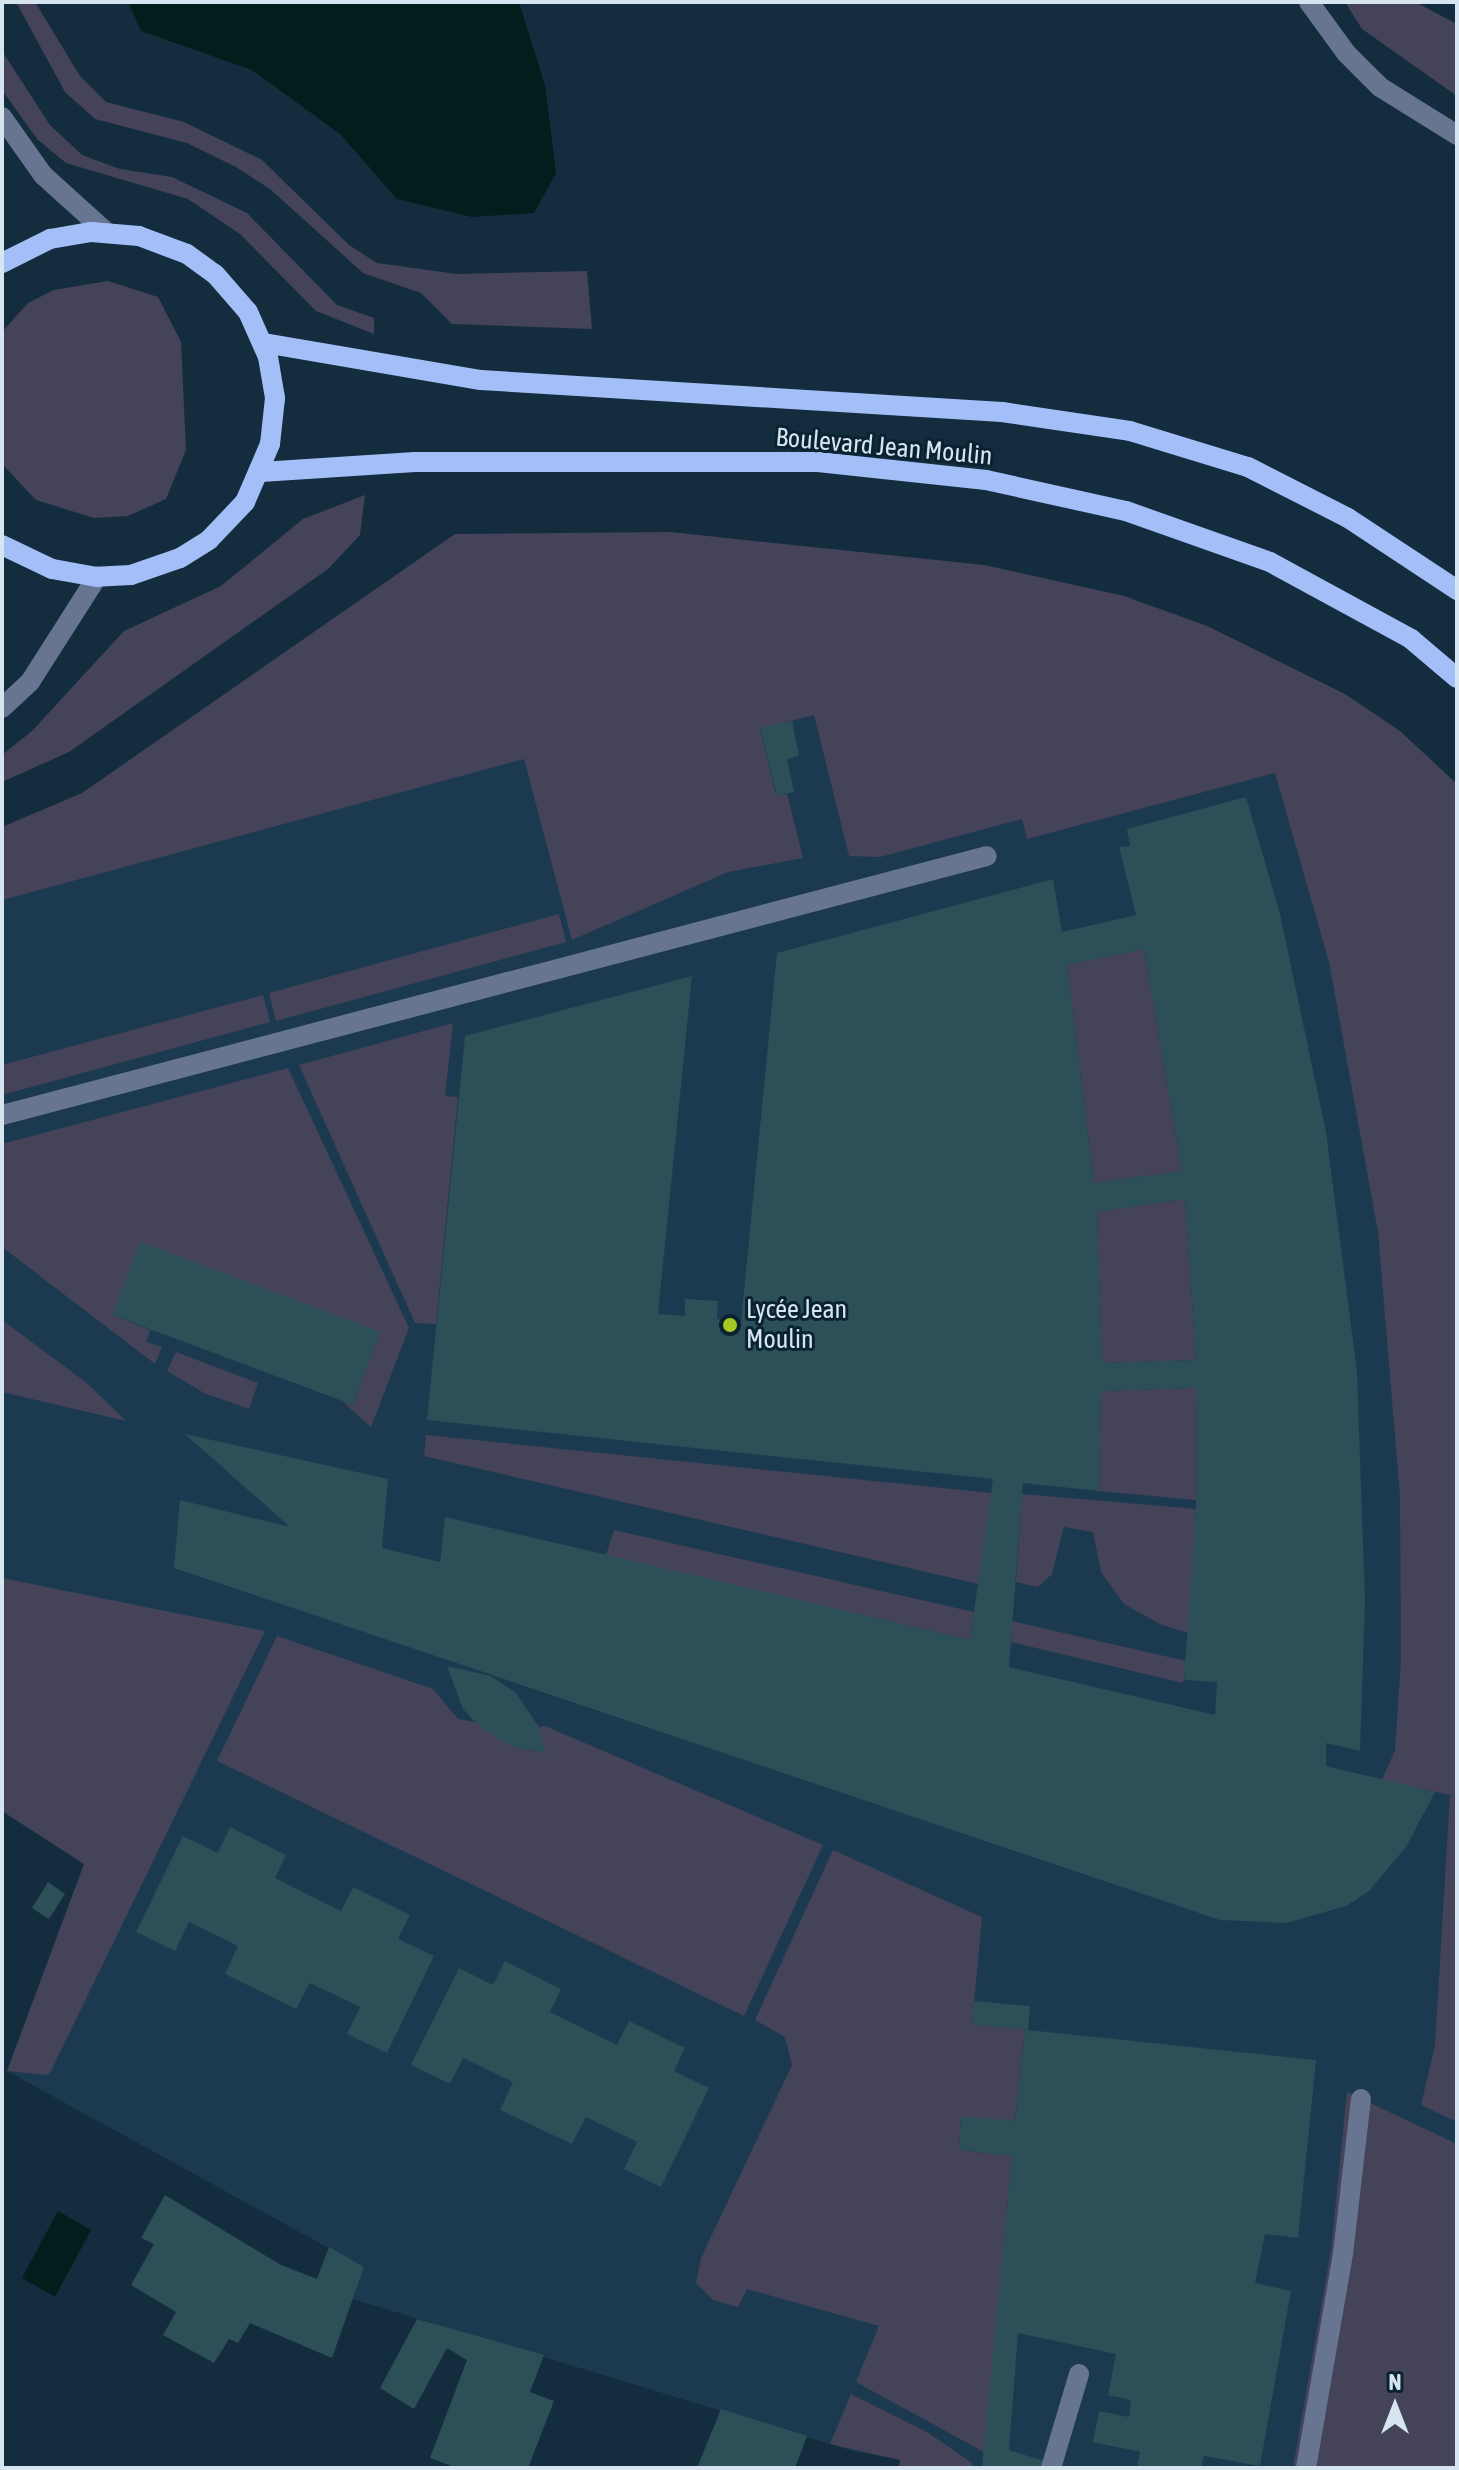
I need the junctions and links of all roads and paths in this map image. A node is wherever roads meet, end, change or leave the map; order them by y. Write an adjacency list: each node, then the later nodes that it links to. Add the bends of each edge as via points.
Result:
1 (1309, 2): 3 (street, via 1346,53 1380,87)
2 (2, 117): 4 (street, via 43,175)
3 (1457, 135)
4 (106, 232): 5 (main road, via 50,239); 6 (main road, via 156,241 202,264 239,299)
5 (2, 263)
6 (264, 343): 7 (main road, via 275,414); 10 (main road, Boulevard Jean Moulin, via 481,380 1002,412 1130,431 1248,467 1348,518)
7 (261, 472): 9 (main road, via 234,516 195,549 148,571); 11 (main road, Boulevard Jean Moulin, via 415,462 818,462 986,480 1126,511 1270,562 1411,639)
8 (2, 545): 9 (main road, via 52,569)
9 (97, 577): 12 (street, via 30,682)
10 (1457, 590)
11 (1457, 678)
12 (2, 708)
13 (987, 856): 14 (street)
14 (2, 1115)
15 (1361, 2099): 18 (street, via 1343,2254)
16 (1079, 2374): 17 (street)
17 (1051, 2468)
18 (1306, 2468)

